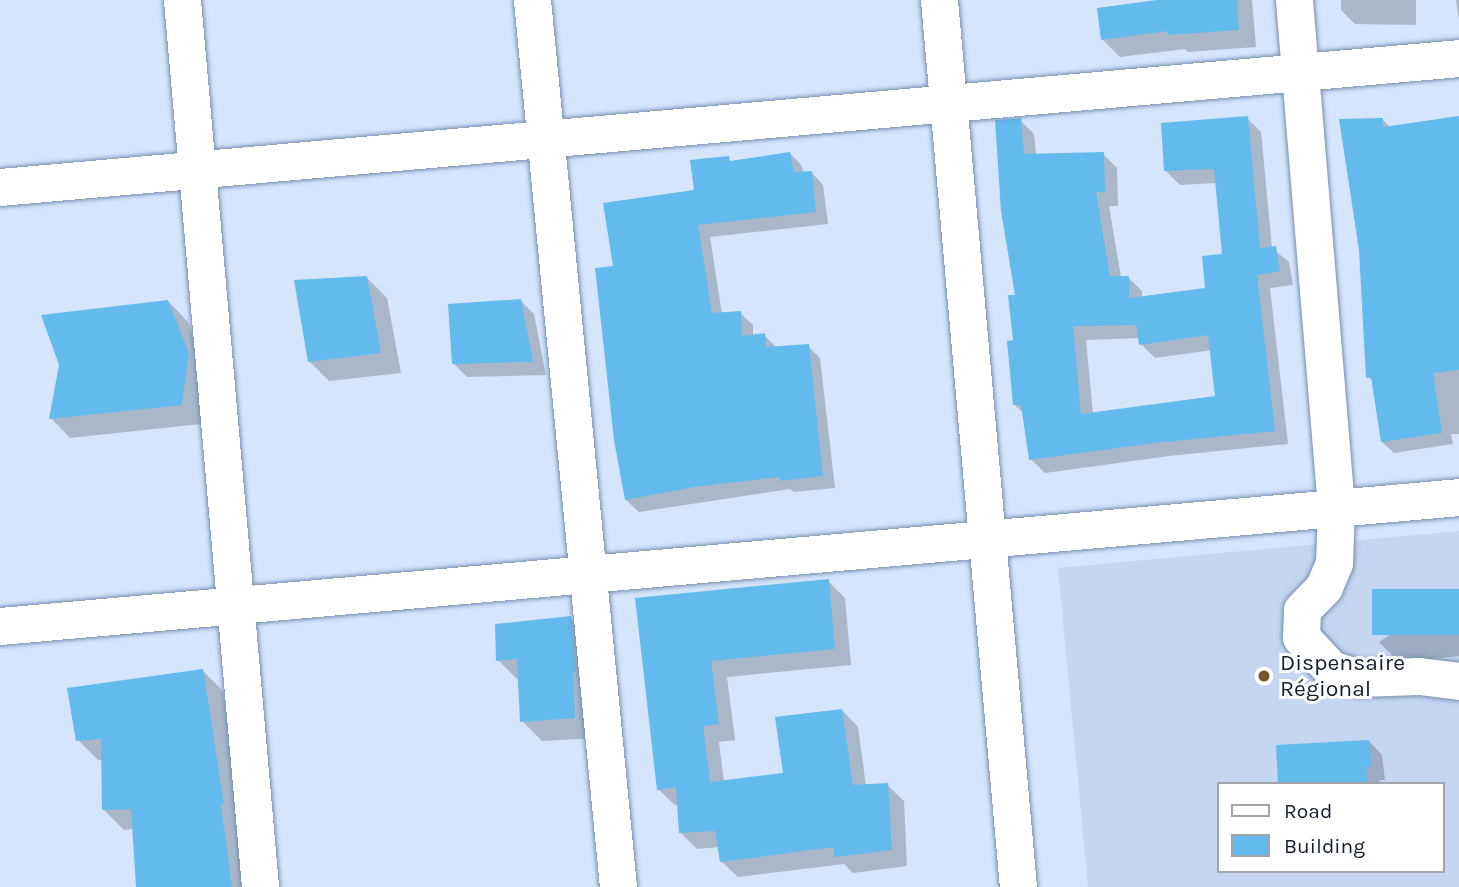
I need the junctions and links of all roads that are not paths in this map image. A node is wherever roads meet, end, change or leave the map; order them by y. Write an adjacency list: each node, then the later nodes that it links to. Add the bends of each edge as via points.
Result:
1 (182, 0): 9 (street)
2 (533, 0): 8 (street)
3 (939, 0): 7 (street)
4 (1294, 0): 6 (street)
5 (1459, 58): 6 (street)
6 (1299, 72): 7 (street); 12 (street)
7 (948, 103): 8 (street); 13 (street)
8 (546, 139): 9 (street); 14 (street)
9 (197, 169): 10 (street); 15 (street)
10 (0, 187)
11 (1459, 497): 12 (street)
12 (1336, 508): 13 (street); 17 (street, via 1334,563 1324,587 1302,610 1301,638 1331,668 1358,678 1419,676)
13 (987, 539): 14 (street); 20 (street)
14 (588, 574): 15 (street); 19 (street)
15 (235, 605): 16 (street); 18 (street)
16 (0, 626)
17 (1459, 681)
18 (260, 887)
19 (618, 887)
20 (1018, 887)

